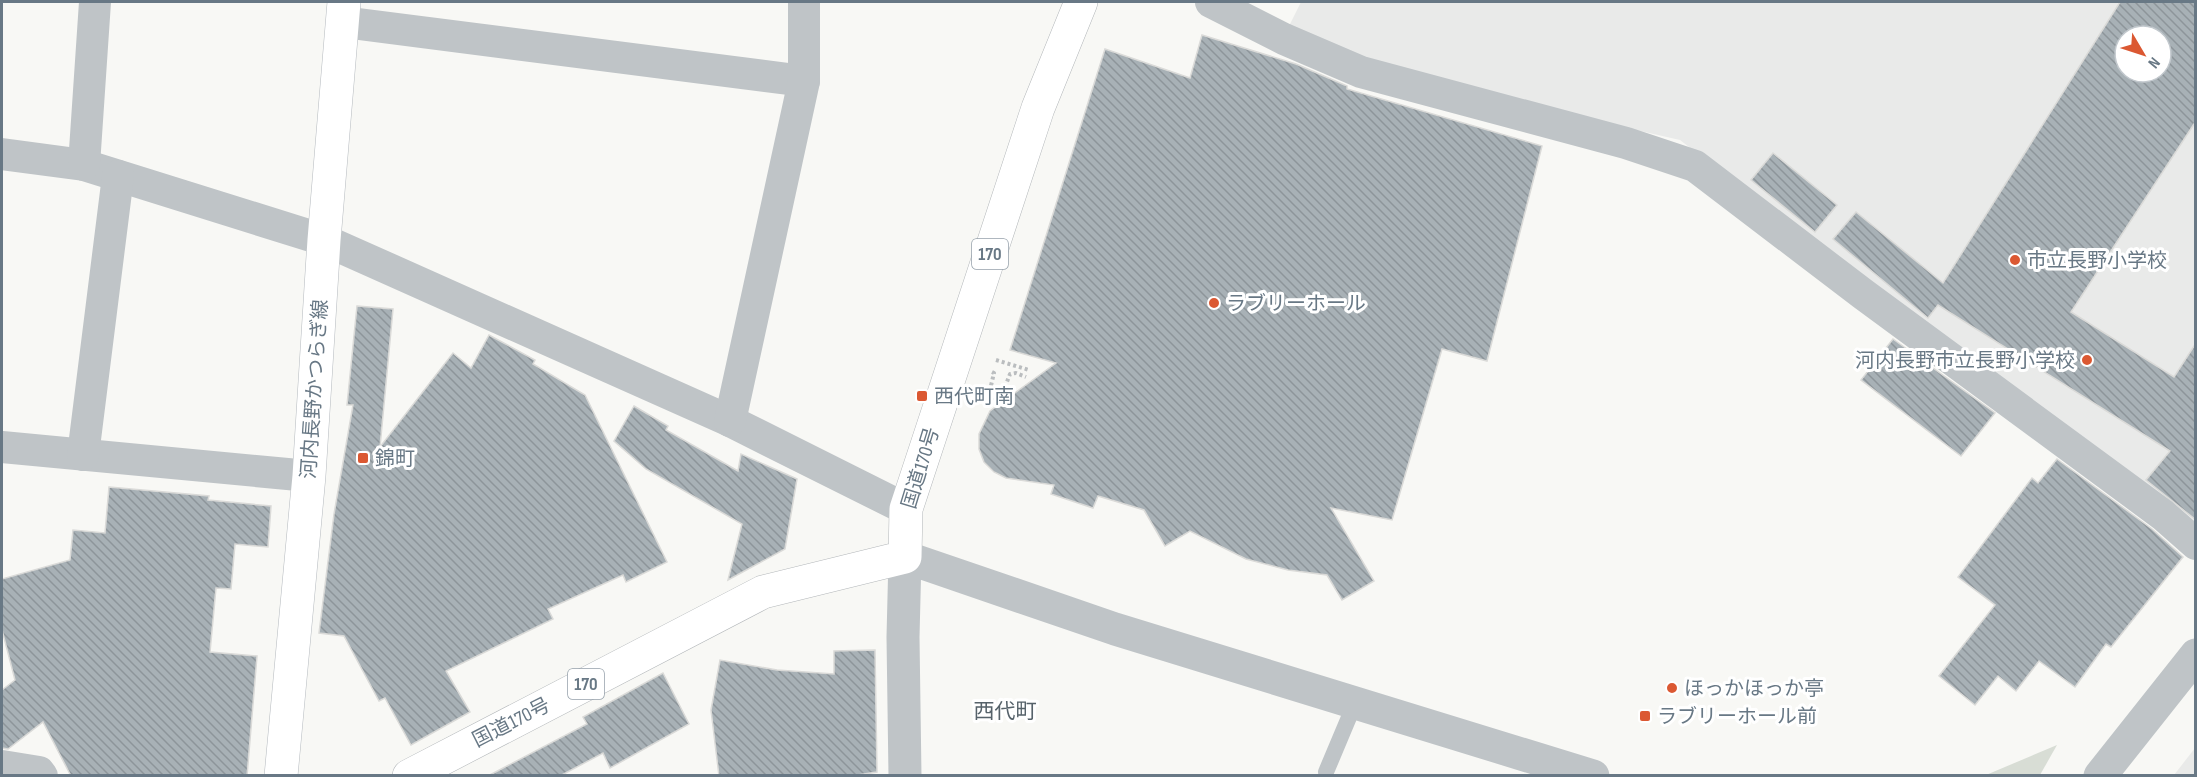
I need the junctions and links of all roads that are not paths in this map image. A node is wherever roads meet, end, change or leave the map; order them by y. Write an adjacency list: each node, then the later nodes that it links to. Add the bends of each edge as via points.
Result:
1 (95, 2): 8 (street)
2 (804, 2): 6 (street)
3 (1081, 2): 15 (main road, 国道170号 / 170, via 1038,108)
4 (1211, 2): 16 (street, via 1361,72 1626,143 1695,166 2163,515)
5 (344, 12): 6 (street); 10 (main road, 河内長野かつらぎ線)
6 (804, 81): 11 (street)
7 (2, 154): 8 (street)
8 (84, 165): 9 (street)
9 (118, 176): 10 (street); 13 (street)
10 (324, 240): 11 (street); 14 (main road, 河内長野かつらぎ線)
11 (730, 421): 15 (street)
12 (2, 447): 13 (street)
13 (83, 454): 14 (street)
14 (309, 476): 23 (main road, 河内長野かつらぎ線)
15 (906, 509): 17 (main road, 国道170号 / 170)
16 (2196, 544)
17 (905, 557): 19 (street, via 1115,629); 24 (main road, 国道170号 / 170, via 763,592); 25 (street)
18 (2196, 655): 27 (street)
19 (1355, 703): 21 (lane); 26 (street)
20 (2, 766): 22 (street, via 39,772)
21 (1326, 772)
22 (42, 776)
23 (281, 776)
24 (409, 776)
25 (905, 776)
26 (1593, 776)
27 (2100, 776)

